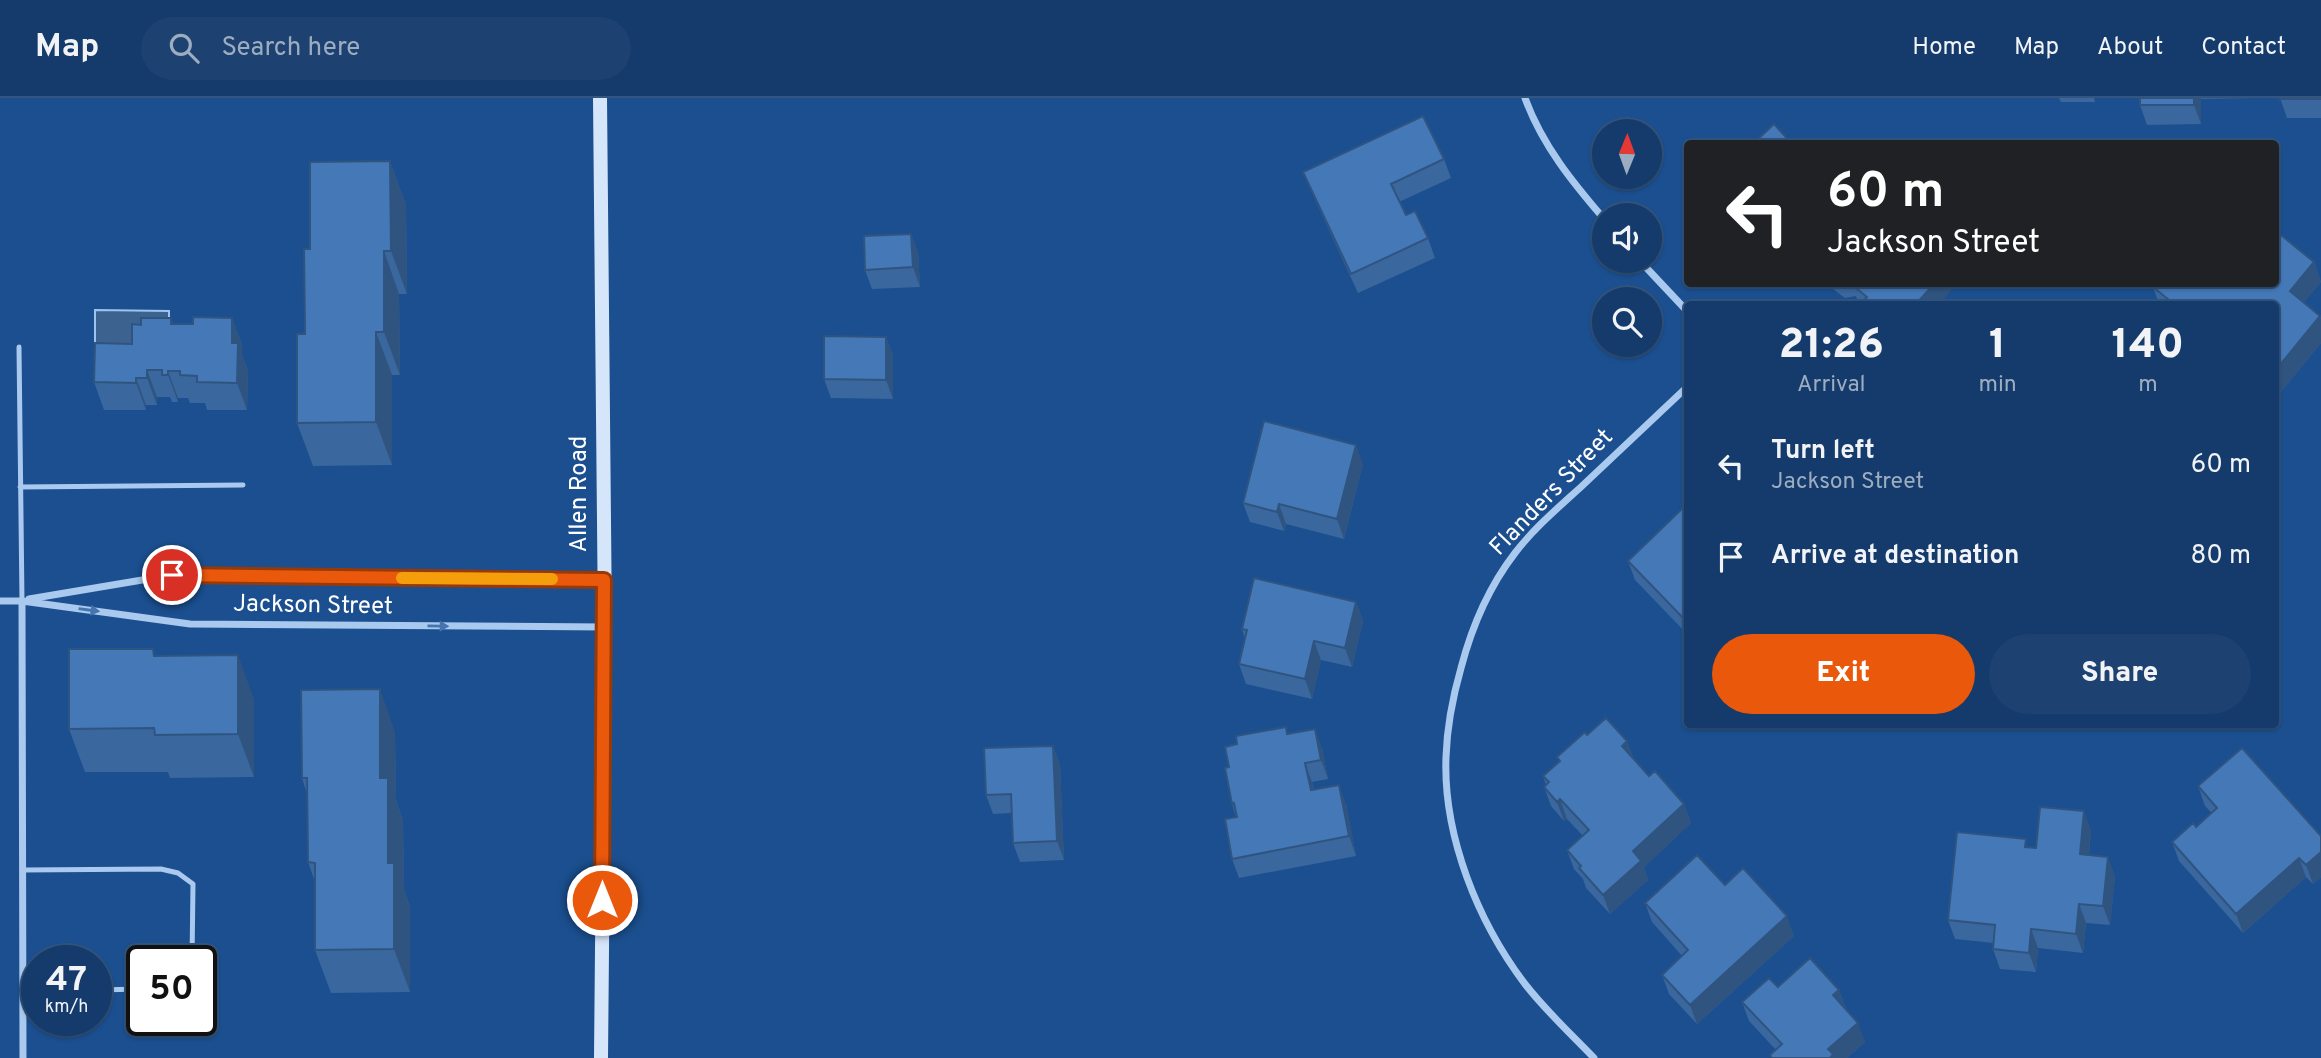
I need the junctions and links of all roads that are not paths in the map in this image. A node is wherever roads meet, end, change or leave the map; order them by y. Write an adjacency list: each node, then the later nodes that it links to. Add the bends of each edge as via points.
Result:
1 (600, 98): 10 (main road, Allen Road)
2 (1525, 98): 3 (street, via 1555,157)
3 (1592, 206)
4 (1651, 273): 5 (street)
5 (1684, 308)
6 (19, 346): 9 (lane)
7 (1684, 390): 20 (street, Flanders Street, via 1546,520 1500,574 1469,638 1448,733 1449,803 1460,855 1482,911 1525,984)
8 (243, 485): 9 (lane)
9 (20, 487): 12 (lane)
10 (604, 580): 12 (street, Jackson Street, via 172,575); 13 (main road, Allen Road)
11 (0, 601): 12 (street, Jackson Street)
12 (22, 601): 13 (street, Jackson Street, one-way to 13, via 190,624); 14 (street)
13 (604, 627): 19 (main road, Allen Road)
14 (23, 870): 15 (street); 16 (lane, via 161,869 178,873 192,884)
15 (23, 945)
16 (192, 945)
17 (23, 1036): 18 (street)
18 (23, 1058)
19 (601, 1058)
20 (1594, 1058)

